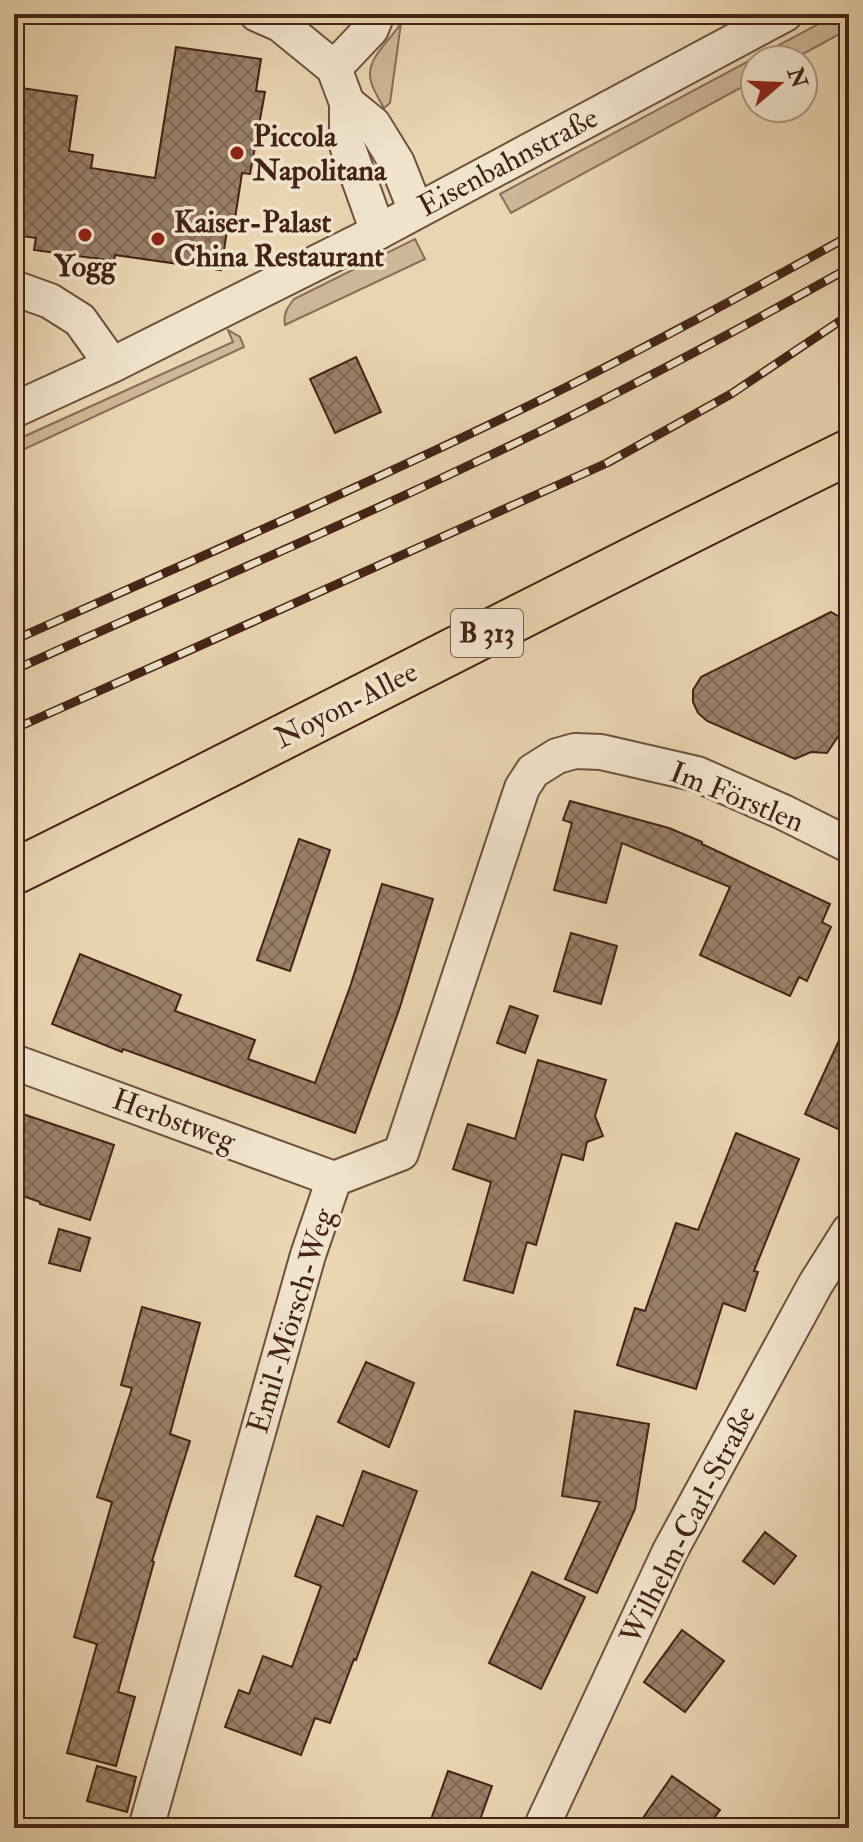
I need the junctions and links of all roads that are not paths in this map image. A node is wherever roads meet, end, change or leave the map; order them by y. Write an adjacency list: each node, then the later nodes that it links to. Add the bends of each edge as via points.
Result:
1 (257, 14): 4 (street, via 280,24)
2 (377, 14): 4 (street, via 371,29)
3 (785, 14): 6 (street, Eisenbahnstraße)
4 (334, 68): 5 (street)
5 (347, 103): 6 (street, via 373,124 397,163); 7 (street, via 347,145)
6 (416, 211): 7 (street, Eisenbahnstraße)
7 (378, 232): 9 (street, Eisenbahnstraße)
8 (14, 288): 9 (street, via 50,301 80,320)
9 (112, 365): 10 (street, Eisenbahnstraße)
10 (14, 410)
11 (849, 452): 14 (main road, Noyon-Allee / B 313)
12 (575, 751): 13 (street, Im Förstlen, via 697,774); 16 (street, Emil-Mörsch-Weg, via 533,771 522,788 401,1153)
13 (849, 845)
14 (14, 872)
15 (14, 1062): 16 (street, Herbstweg)
16 (334, 1179): 18 (street, Emil-Mörsch-Weg)
17 (849, 1231): 19 (street, Wilhelm-Carl-Straße, via 670,1551)
18 (146, 1828)
19 (541, 1828)

